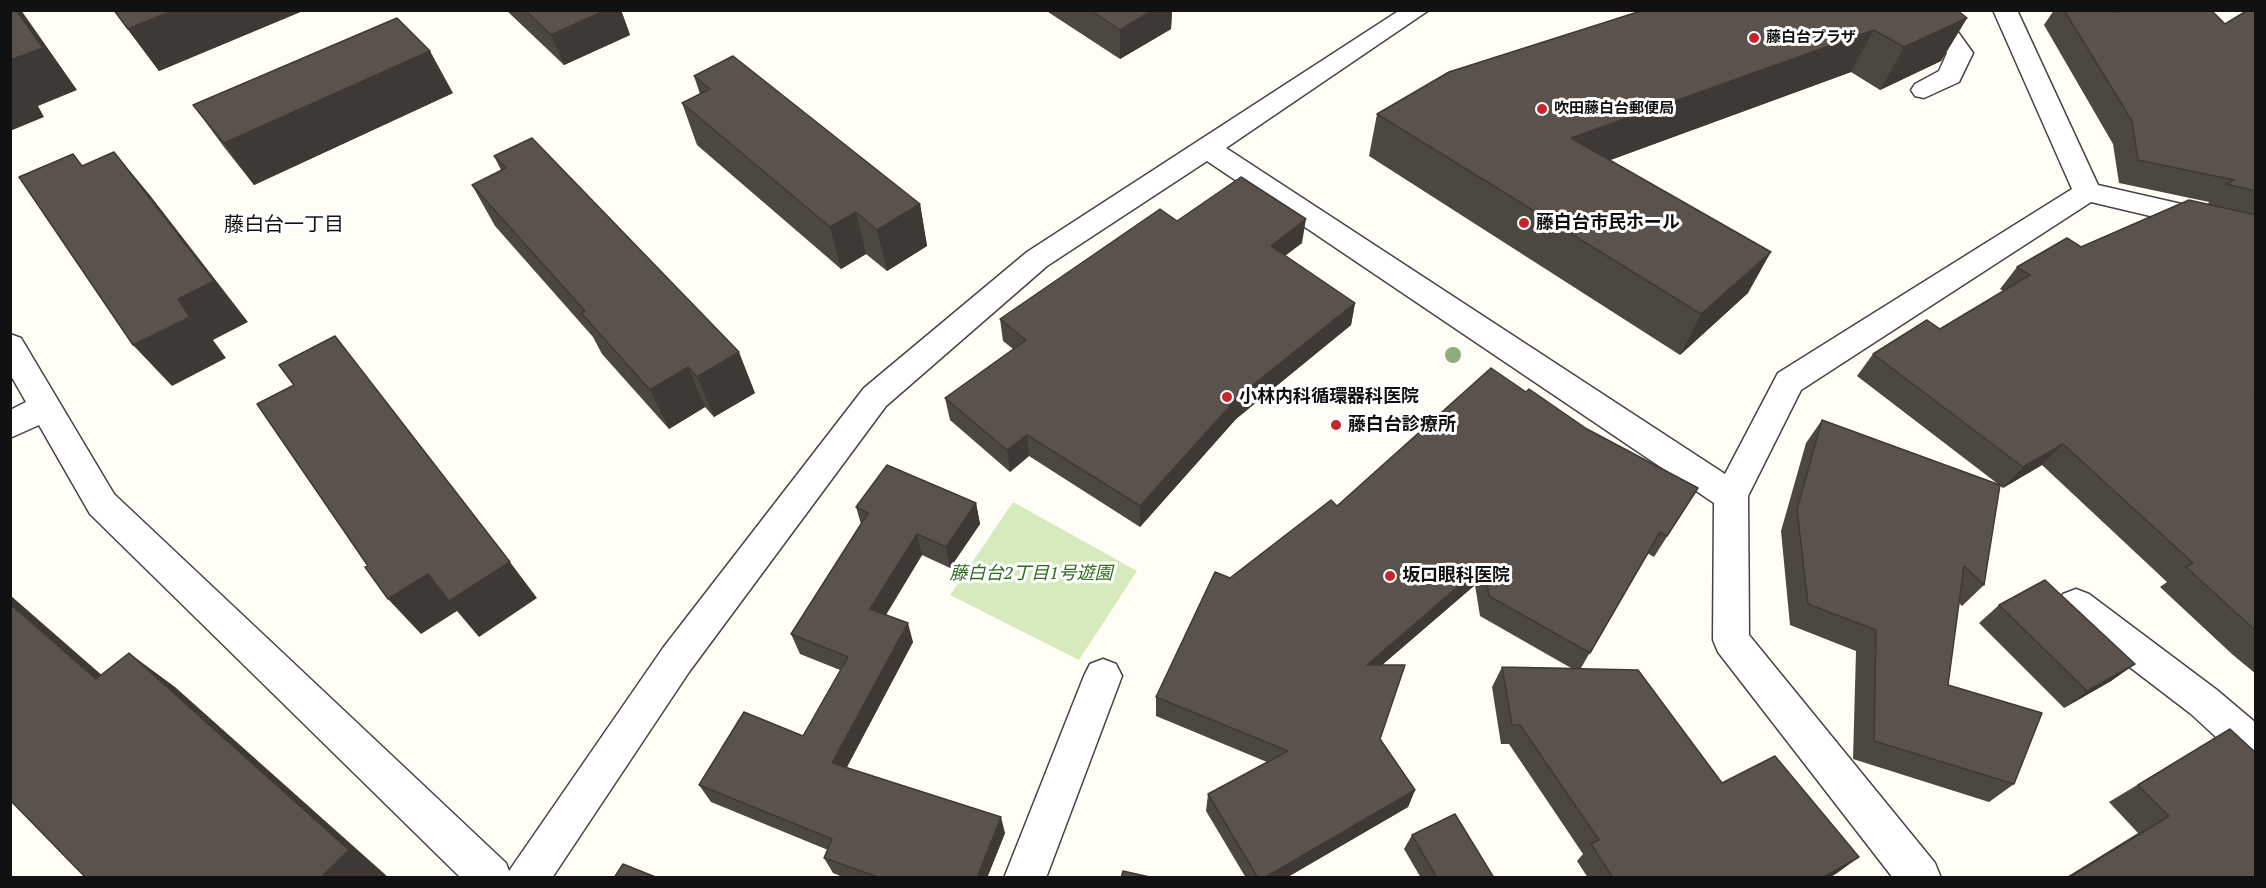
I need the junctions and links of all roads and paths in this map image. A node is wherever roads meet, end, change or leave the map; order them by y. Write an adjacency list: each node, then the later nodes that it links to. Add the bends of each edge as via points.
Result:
1 (1418, 10): 5 (street)
2 (1918, 10): 4 (street, via 1941,26 1960,53 1950,76)
3 (2005, 10): 6 (street)
4 (1924, 90)
5 (1207, 148): 11 (street); 16 (street, via 1037,259 874,397 676,660)
6 (2087, 192): 7 (street); 11 (street, via 1789,382)
7 (2256, 231)
8 (10, 346): 9 (street)
9 (46, 407): 10 (street); 15 (street, via 102,504)
10 (10, 425)
11 (1731, 495): 18 (street, via 1731,640)
12 (2076, 605): 14 (street, via 2204,702)
13 (1102, 676): 17 (street)
14 (2256, 748)
15 (491, 878)
16 (527, 878)
17 (1025, 878)
18 (1920, 878)

